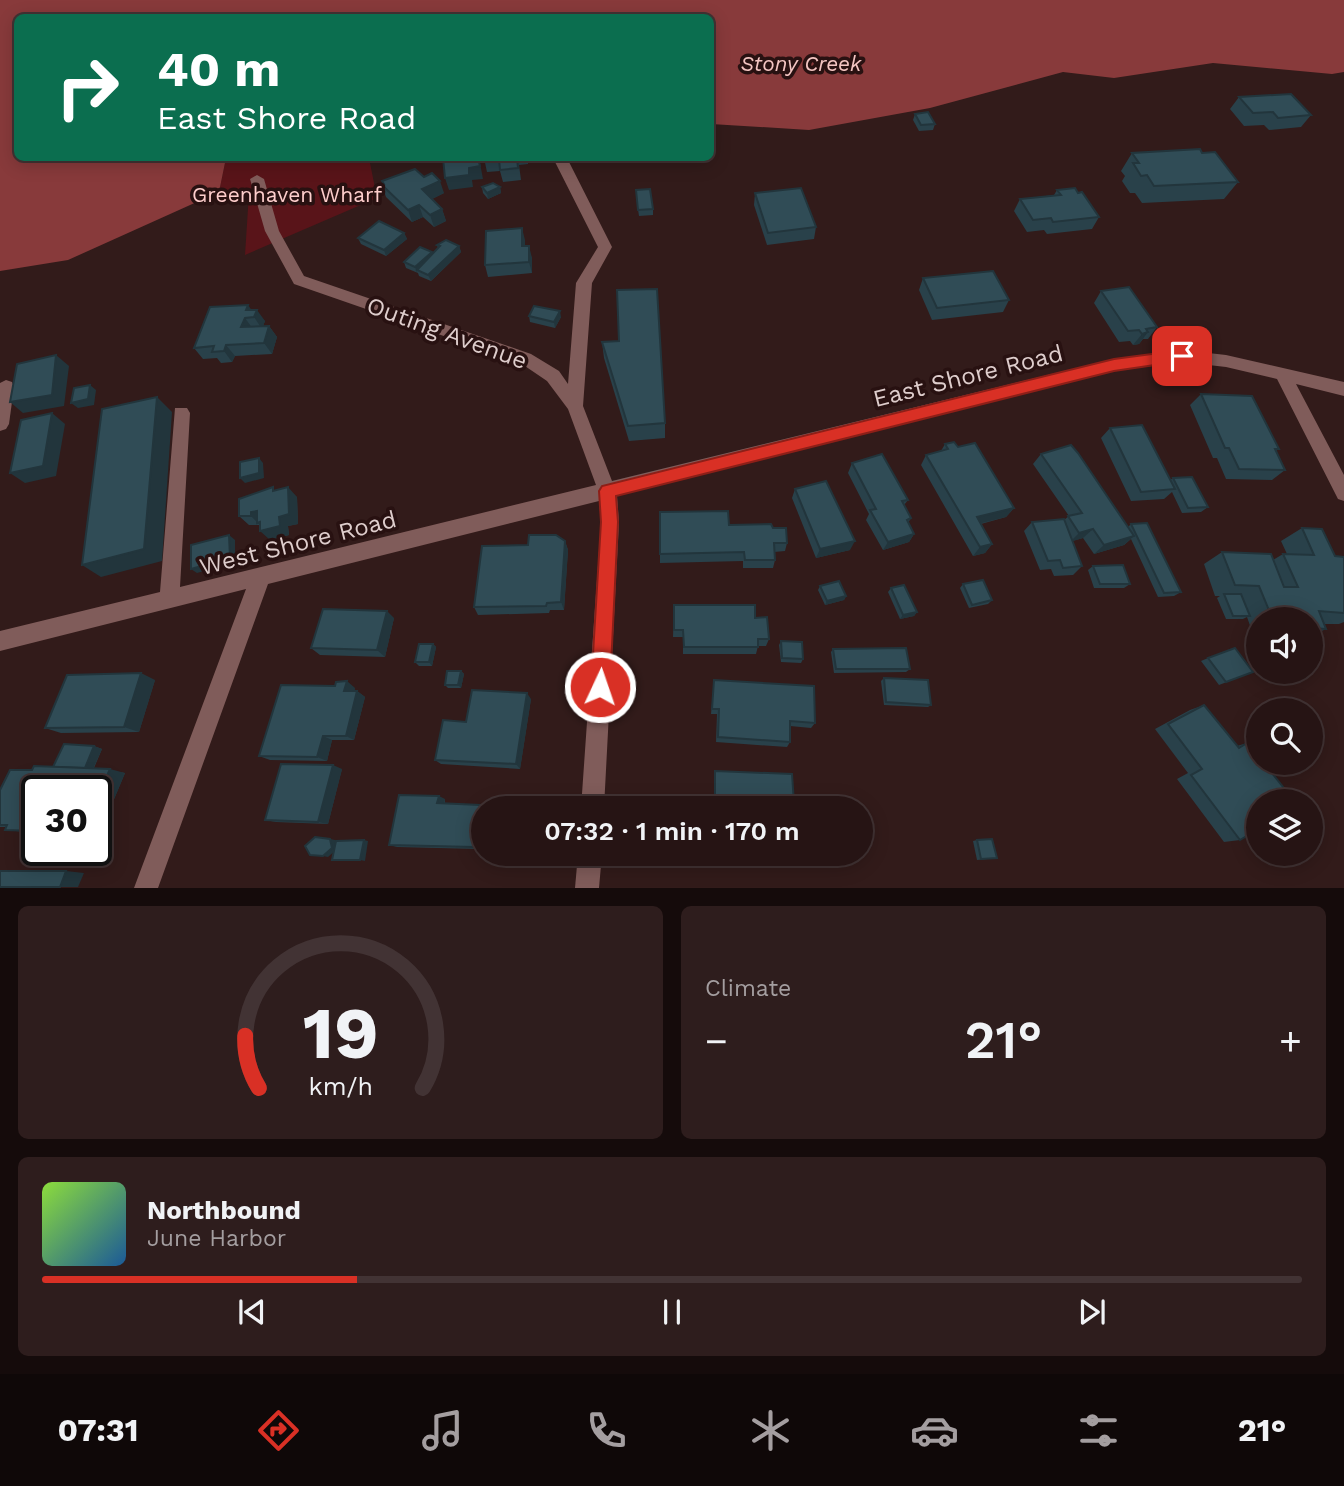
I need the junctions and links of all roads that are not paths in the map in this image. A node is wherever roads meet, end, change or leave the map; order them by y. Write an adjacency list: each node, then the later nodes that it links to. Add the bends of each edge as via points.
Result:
1 (562, 161): 6 (street, via 605,247 584,283)
2 (257, 179): 6 (street, Outing Avenue, via 272,231 299,280 525,358 553,376)
3 (1282, 373): 5 (street, East Shore Road); 9 (street, East Shore Road, via 1182,356 1114,365); 10 (street)
4 (6, 387): 8 (street)
5 (1344, 389)
6 (575, 406): 9 (street, Outing Avenue)
7 (181, 413): 12 (street)
8 (0, 424)
9 (607, 491): 11 (street, West Shore Road); 14 (street, Outing Avenue, via 610,522)
10 (1344, 494)
11 (260, 579): 12 (street, West Shore Road); 16 (street)
12 (169, 600): 13 (street, West Shore Road)
13 (0, 641)
14 (594, 796)
15 (589, 866): 17 (street)
16 (146, 887)
17 (587, 887)

